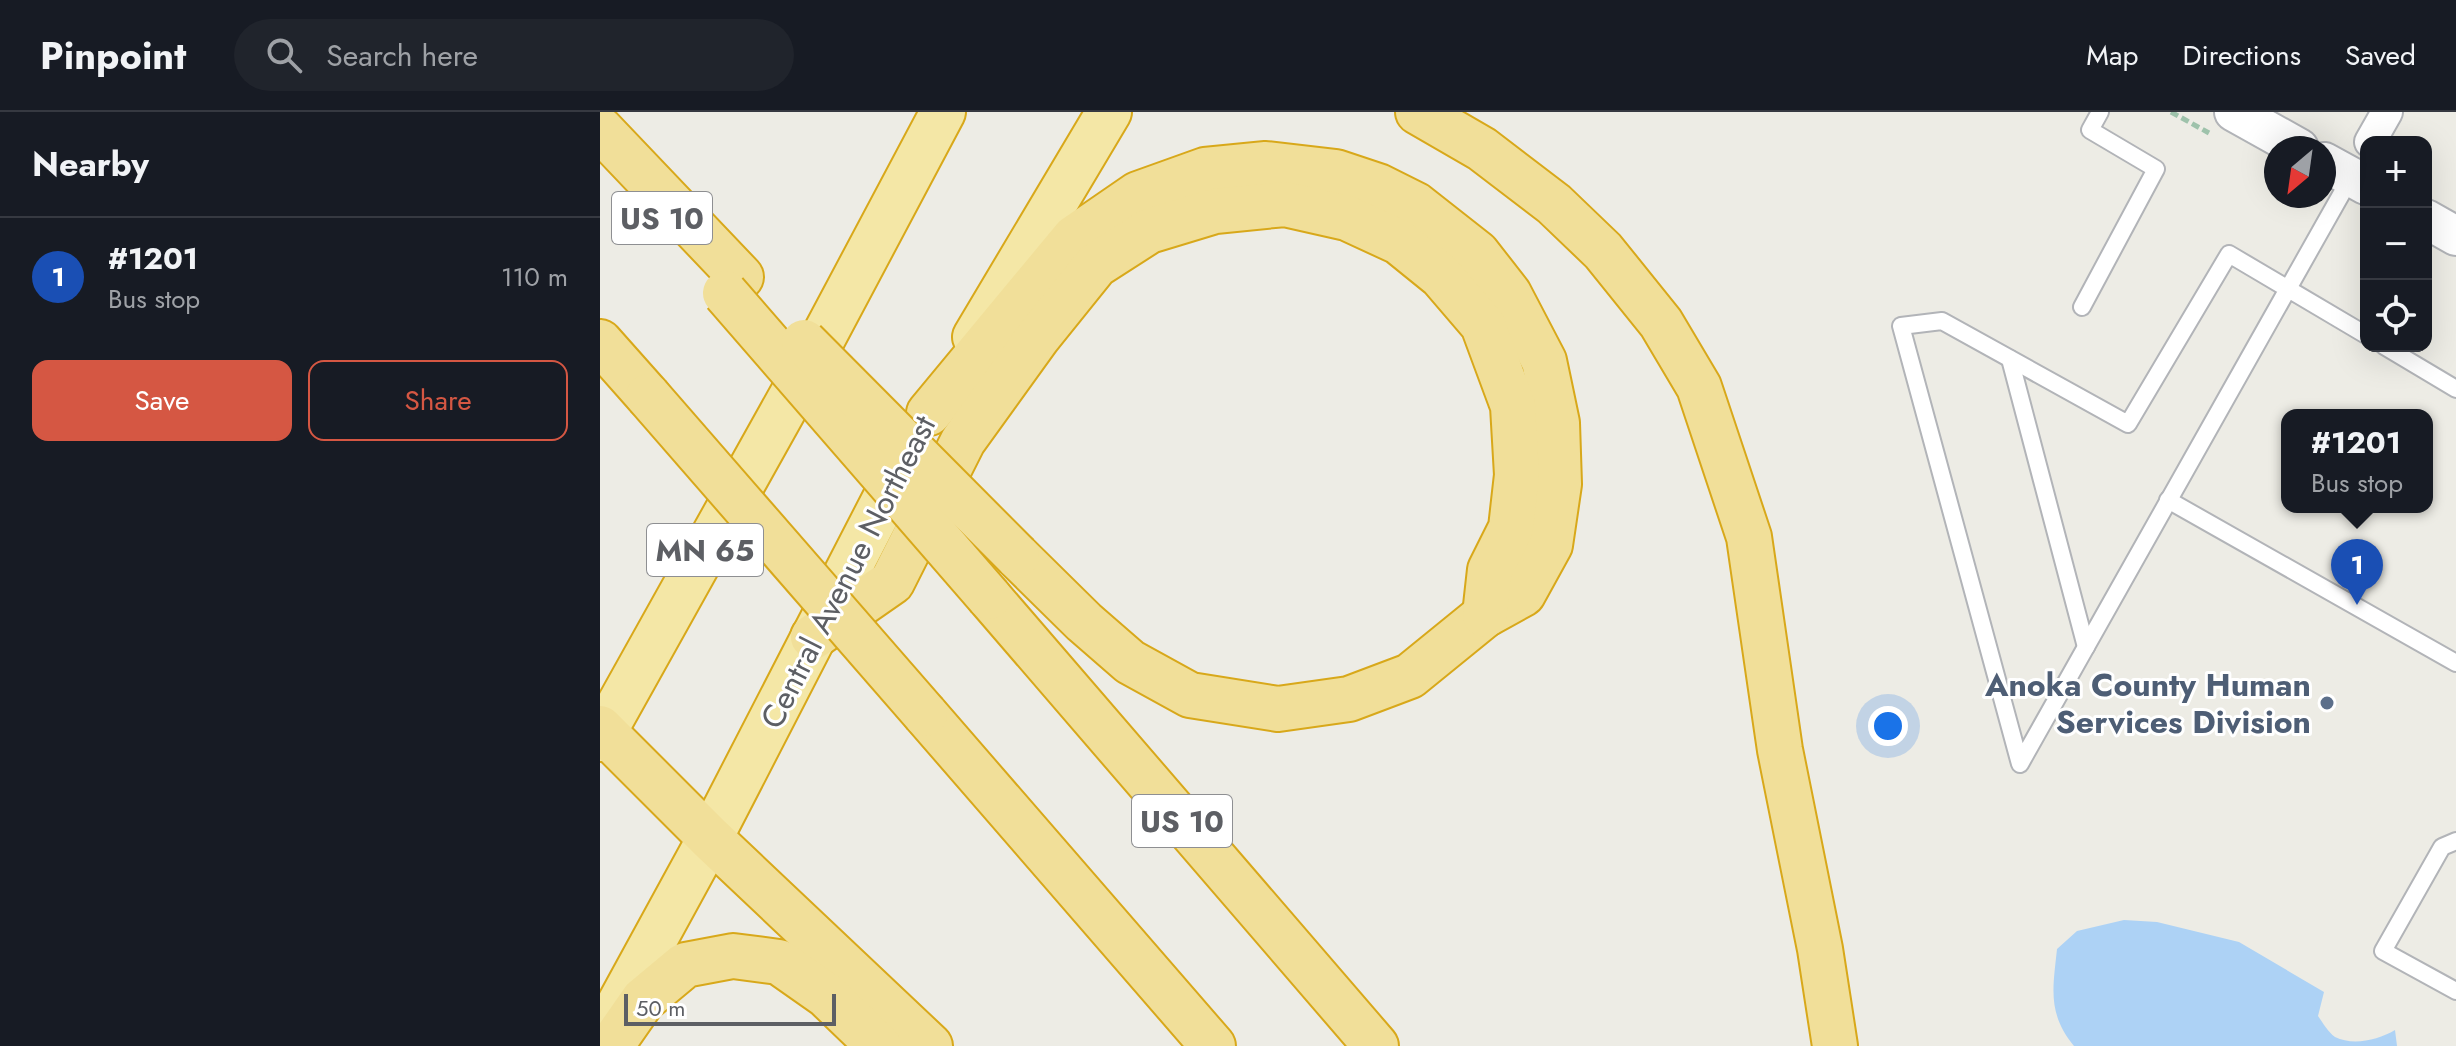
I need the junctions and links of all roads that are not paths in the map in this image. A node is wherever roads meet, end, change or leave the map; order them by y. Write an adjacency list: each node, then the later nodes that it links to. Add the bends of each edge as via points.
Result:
1 (943, 112): 28 (highway, MN 65, via 807,368)
2 (1109, 112): 22 (highway, Central Avenue Northeast)
3 (1418, 112): 38 (highway, via 1482,149 1554,204 1603,251 1661,323 1699,387 1749,537 1780,750)
4 (2100, 112): 16 (lane, via 2090,130 2156,169)
5 (2234, 112): 8 (street)
6 (2387, 112): 9 (street)
7 (600, 129): 14 (highway)
8 (2277, 136)
9 (2373, 136)
10 (600, 143): 14 (highway, US 10)
11 (2352, 168): 15 (lane)
12 (2432, 222): 13 (street)
13 (2456, 236)
14 (733, 285): 24 (highway, bridge, via 872,412 1084,622 1130,662 1190,695 1278,709 1349,699 1410,676); 37 (highway, US 10, bridge, via 989,597)
15 (2289, 289): 17 (lane); 20 (lane, via 2229,254 2128,424); 23 (lane)
16 (2082, 307)
17 (2360, 331)
18 (600, 342): 36 (highway, bridge)
19 (2394, 352): 21 (lane)
20 (2010, 359): 26 (lane); 26 (lane, via 1942,321 1901,326 2020,764)
21 (2456, 389)
22 (929, 413): 24 (highway, via 1074,238 1138,194 1205,170 1266,164 1336,172 1378,186 1416,205 1477,253 1509,294 1544,361 1557,423 1559,484 1550,545 1523,594); 25 (highway, Central Avenue Northeast)
23 (2168, 500): 26 (lane); 27 (lane)
24 (1485, 615): 25 (highway, via 1490,570 1511,528 1517,475 1513,406 1483,325 1441,276 1399,242 1347,218 1285,204 1215,211 1149,231 1096,265 963,441 892,582)
25 (813, 637): 29 (highway, Central Avenue Northeast)
26 (2086, 647)
27 (2456, 663)
28 (601, 733): 29 (highway)
29 (710, 838): 32 (highway, Central Avenue Northeast); 35 (highway)
30 (2456, 841): 31 (lane, via 2442,847 2383,951)
31 (2456, 991)
32 (600, 1039)
33 (611, 1046): 34 (highway, via 643,1000 685,965 733,956 779,962 826,995)
34 (879, 1046)
35 (930, 1046)
36 (1213, 1046)
37 (1376, 1046)
38 (1835, 1046)

